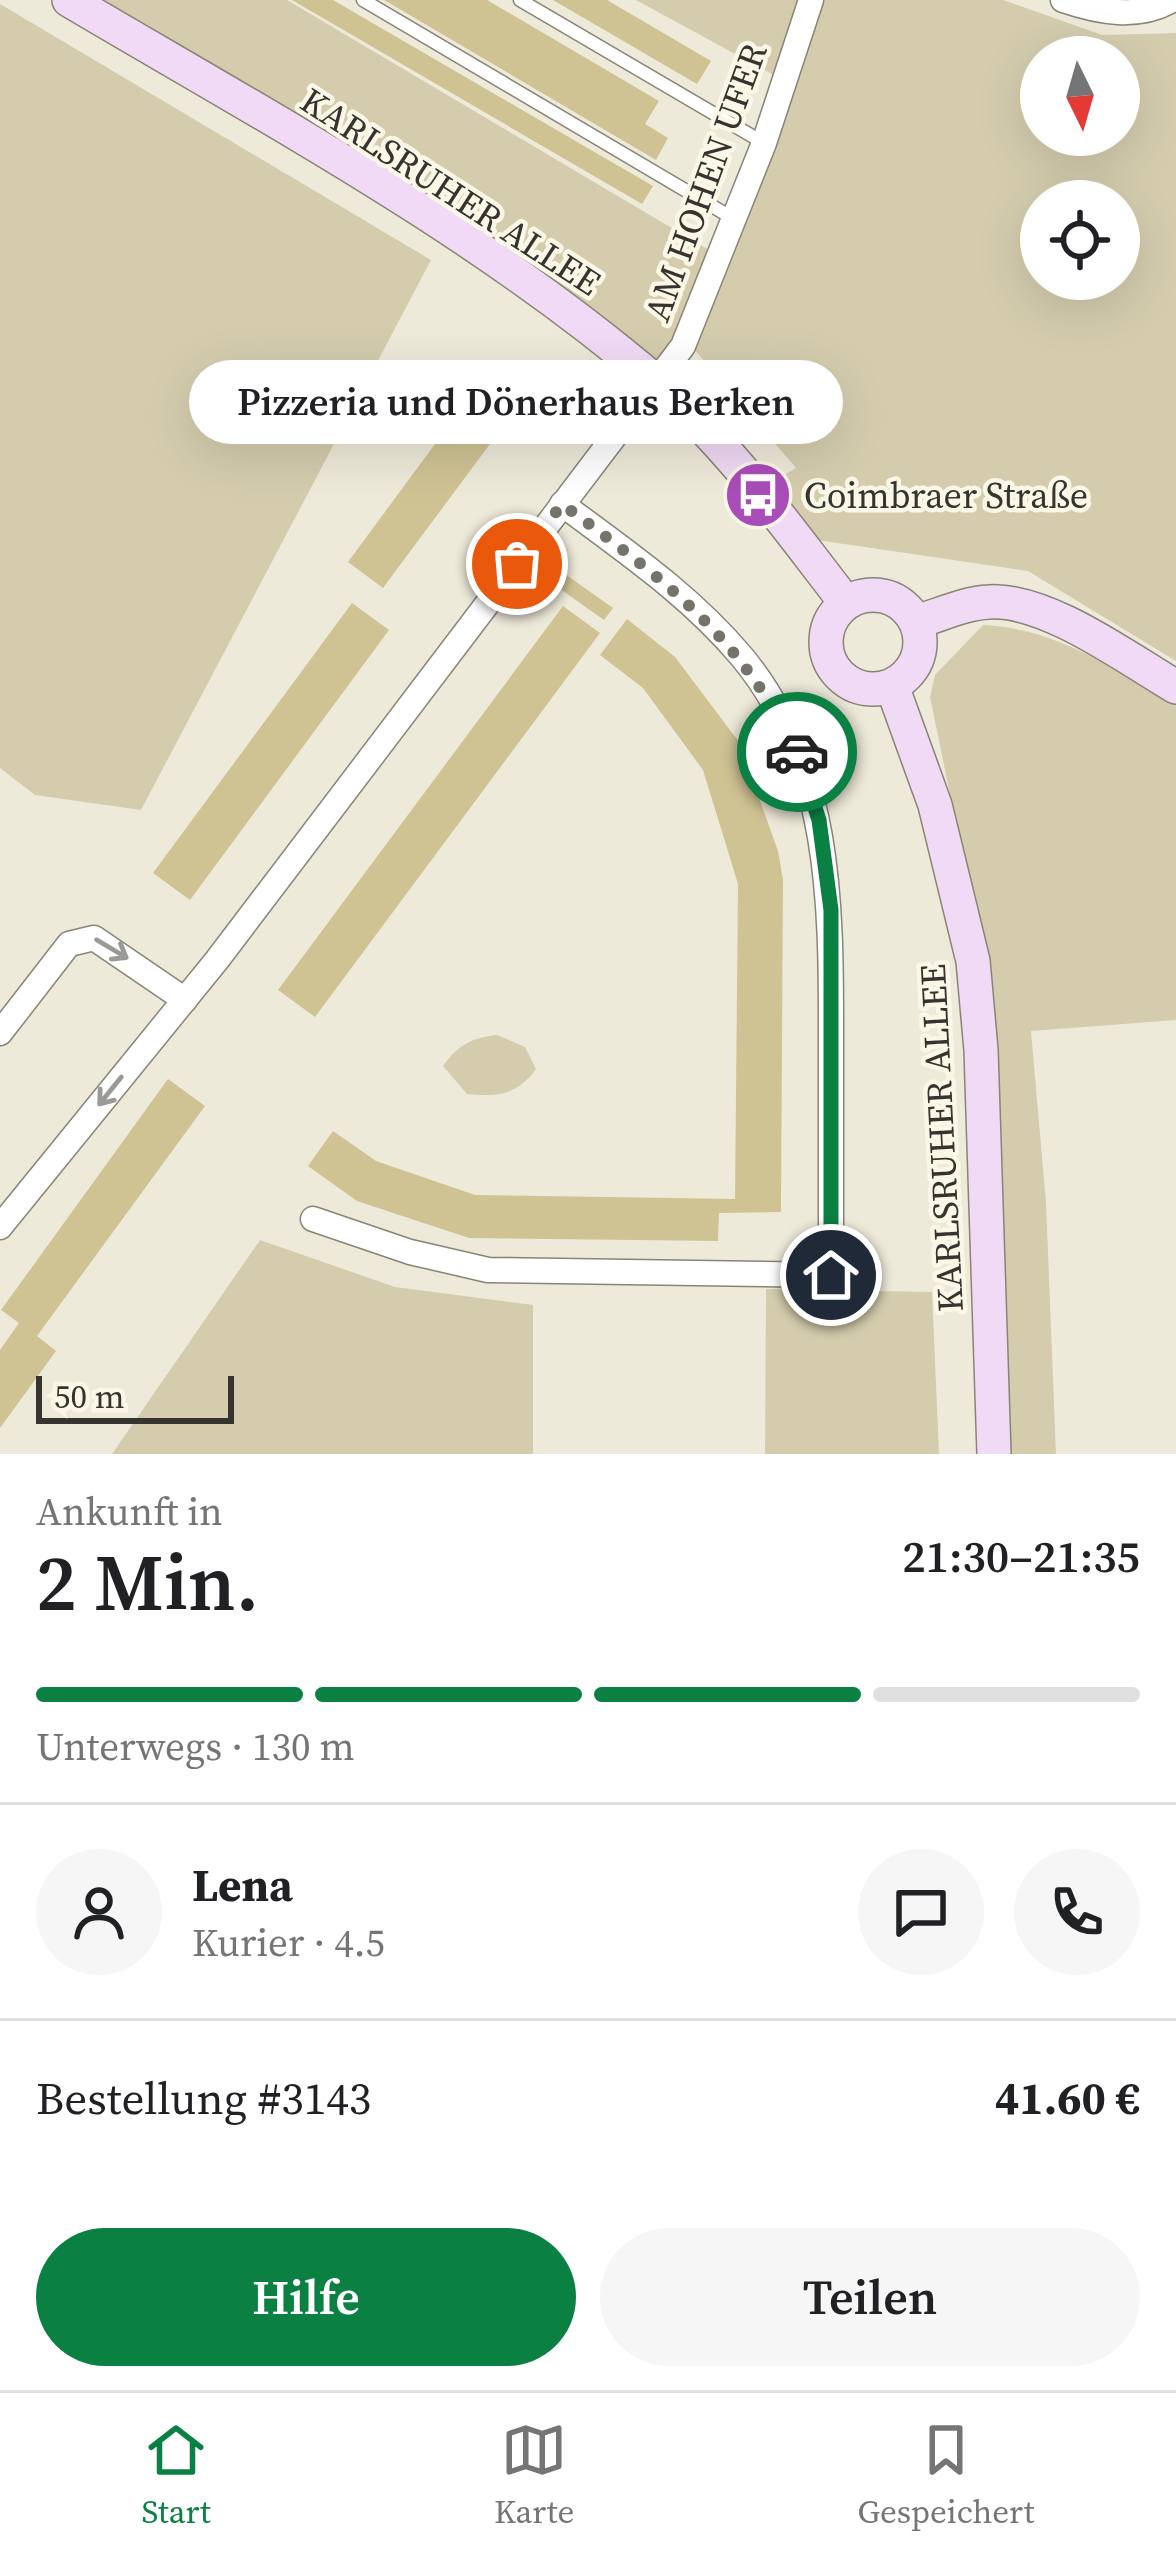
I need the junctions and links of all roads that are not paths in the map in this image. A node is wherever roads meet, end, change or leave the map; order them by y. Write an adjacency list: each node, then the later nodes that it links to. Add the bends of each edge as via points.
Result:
1 (69, 0): 9 (street, KARLSRUHER ALLEE, via 511,268)
2 (363, 0): 8 (lane)
3 (520, 0): 7 (lane)
4 (811, 0): 7 (street, AM HOHEN UFER)
5 (1063, 0): 6 (street, via 1134,12)
6 (1172, 0)
7 (764, 143): 8 (street, AM HOHEN UFER)
8 (734, 219): 9 (street, AM HOHEN UFER, via 683,346)
9 (657, 383): 10 (street); 11 (street, KARLSRUHER ALLEE, via 718,443)
10 (562, 504): 15 (street); 17 (street, via 671,584 742,658 800,759 819,820 831,910 831,1275 488,1270)
11 (846, 602): 12 (street, via 878,595); 13 (street, via 827,627 827,658 847,682)
12 (916, 622): 13 (street, via 914,666); 14 (street, via 1008,602 1061,622)
13 (892, 686): 19 (street, KARLSRUHER ALLEE, via 935,805 973,962)
14 (1176, 687)
15 (184, 1000): 16 (street, one-way to 15, via 69,944 94,938); 18 (street, one-way to 18)
16 (0, 1033)
17 (313, 1219)
18 (0, 1227)
19 (994, 1454)

